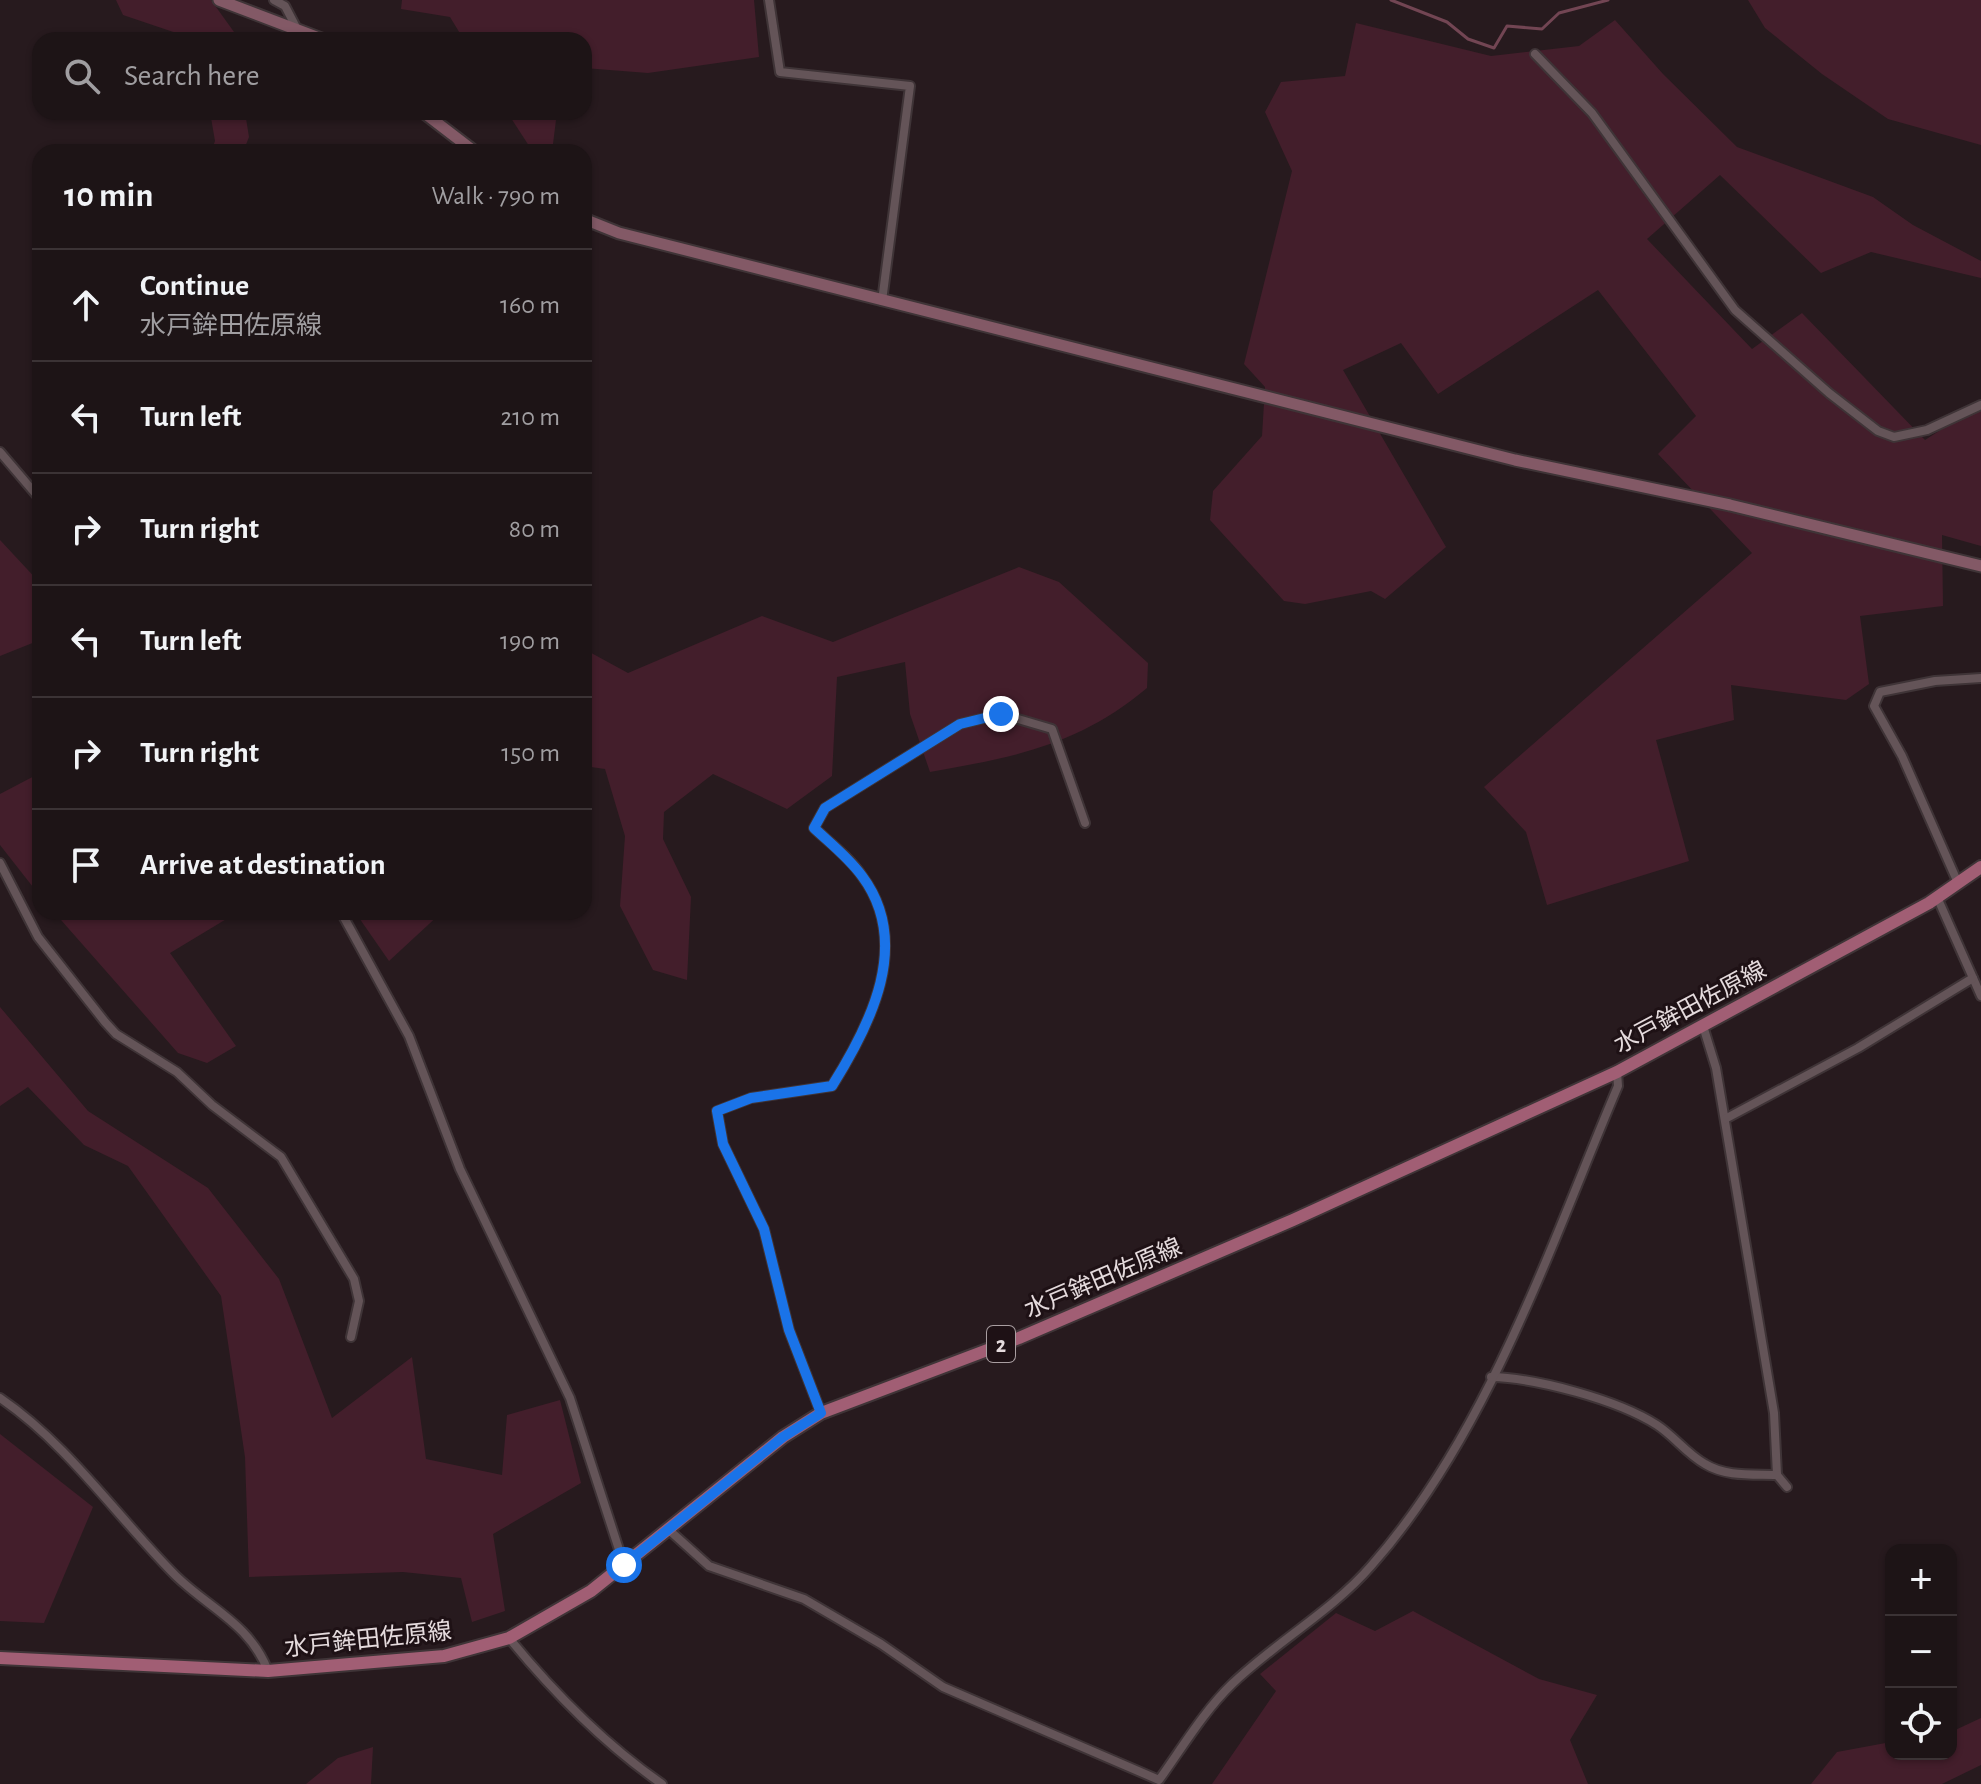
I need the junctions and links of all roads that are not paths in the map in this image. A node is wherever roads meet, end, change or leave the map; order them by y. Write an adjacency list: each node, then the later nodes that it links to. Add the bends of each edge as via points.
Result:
1 (219, 0): 4 (street)
2 (274, 0): 4 (street, via 285,6)
3 (769, 0): 10 (street, via 780,72 910,86)
4 (298, 30): 5 (street)
5 (303, 32)
6 (1535, 54): 11 (street, via 1592,113 1735,310 1829,393 1878,431 1894,437)
7 (433, 120): 8 (street)
8 (465, 144)
9 (592, 222): 10 (street)
10 (882, 301): 14 (street, via 1500,456)
11 (1981, 405)
12 (0, 452): 13 (street)
13 (32, 490)
14 (1981, 566)
15 (1981, 678): 19 (street, via 1880,692 1874,706)
16 (1085, 823): 30 (street, via 1052,729 1001,714 960,724 825,808 814,828 862,875 883,913 882,982 865,1031 832,1086 751,1098 717,1111 723,1144 764,1229 789,1330)
17 (0, 863): 27 (street, via 38,937 116,1034 177,1072 281,1157 354,1279 359,1301)
18 (1981, 867): 19 (main road, 水戸鉾田佐原線 / 2)
19 (1958, 883): 20 (main road, 水戸鉾田佐原線 / 2)
20 (1937, 897): 22 (street); 24 (main road, 水戸鉾田佐原線 / 2)
21 (345, 920): 34 (street, via 409,1036 460,1169 570,1398)
22 (1973, 978): 23 (street); 26 (street, via 1858,1048)
23 (1981, 996)
24 (1703, 1026): 25 (main road, 水戸鉾田佐原線 / 2); 26 (street)
25 (1617, 1072): 28 (street, via 1618,1086); 30 (main road, 水戸鉾田佐原線 / 2, via 1019,1338)
26 (1725, 1119): 31 (street, via 1774,1413)
27 (351, 1337)
28 (1491, 1377): 31 (street, via 1562,1387 1654,1423 1704,1464 1727,1473); 33 (street, via 1435,1479 1370,1568 1231,1685 1159,1780 943,1687 804,1599 709,1566)
29 (0, 1398): 37 (street, via 30,1419 177,1577 259,1647)
30 (821, 1413): 33 (main road, 水戸鉾田佐原線 / 2, via 783,1437)
31 (1777, 1475): 32 (street)
32 (1787, 1487)
33 (669, 1530): 34 (main road, 水戸鉾田佐原線 / 2)
34 (624, 1565): 35 (main road, 水戸鉾田佐原線 / 2, via 591,1591)
35 (509, 1638): 37 (main road, 水戸鉾田佐原線 / 2, via 444,1656); 38 (street, via 553,1691 623,1757)
36 (0, 1658): 37 (main road, 水戸鉾田佐原線 / 2)
37 (268, 1671)
38 (662, 1784)

